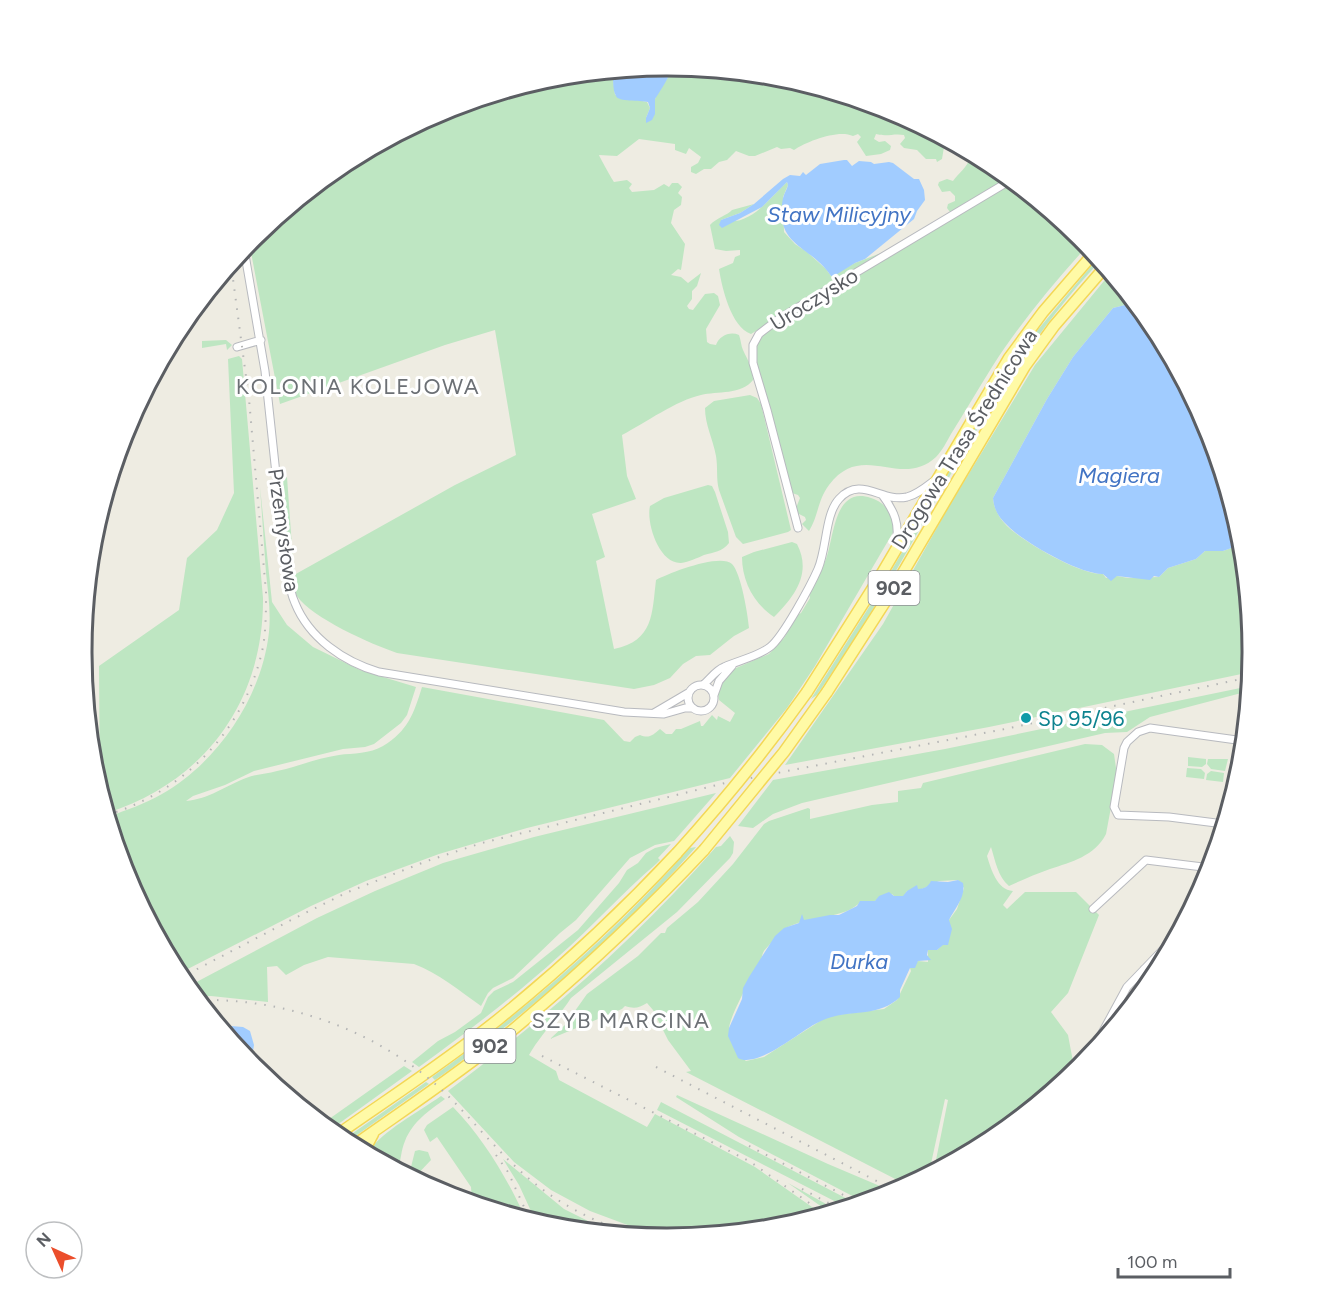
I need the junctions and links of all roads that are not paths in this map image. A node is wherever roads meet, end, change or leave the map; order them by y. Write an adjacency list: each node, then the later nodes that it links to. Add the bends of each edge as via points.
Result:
1 (1003, 185): 9 (street, Uroczysko, via 759,334 753,345 753,363)
2 (246, 260): 5 (street, Przemysłowa)
3 (1088, 260): 7 (main road, Drogowa Trasa Średnicowa / 902, via 1009,358)
4 (1100, 273): 26 (main road, Drogowa Trasa Średnicowa / 902, bridge, via 1025,366 894,588 827,692 704,850 600,954 514,1029)
5 (261, 340): 6 (street); 16 (street, Przemysłowa, via 290,587 298,611 324,642 351,662 379,672 624,712)
6 (237, 347)
7 (937, 479): 8 (street, via 907,497); 10 (main road, Drogowa Trasa Średnicowa / 902)
8 (883, 496): 10 (street, via 899,530); 11 (street, via 858,489 839,499 830,516 819,567 781,636 763,652)
9 (798, 528)
10 (895, 550): 25 (main road, Drogowa Trasa Średnicowa / 902, bridge, via 807,692 767,748 643,890 586,945 498,1019)
11 (733, 664): 12 (street, via 720,669); 14 (street)
12 (703, 685): 13 (street, via 694,686); 14 (street)
13 (688, 693): 15 (street); 16 (street)
14 (714, 694): 15 (street, via 709,708)
15 (693, 708): 16 (street, Przemysłowa)
16 (654, 713)
17 (1236, 740): 18 (street, via 1150,728 1131,737 1123,751 1114,807 1118,815)
18 (1216, 823)
19 (1201, 867): 20 (street, via 1146,860)
20 (1093, 909)
21 (1154, 959): 22 (street)
22 (1144, 969): 23 (street); 24 (street, via 1122,994)
23 (1146, 971)
24 (1106, 1024)
25 (345, 1129)
26 (375, 1131): 27 (main road, Drogowa Trasa Średnicowa / 902); 28 (main road)
27 (362, 1140)
28 (368, 1144)

